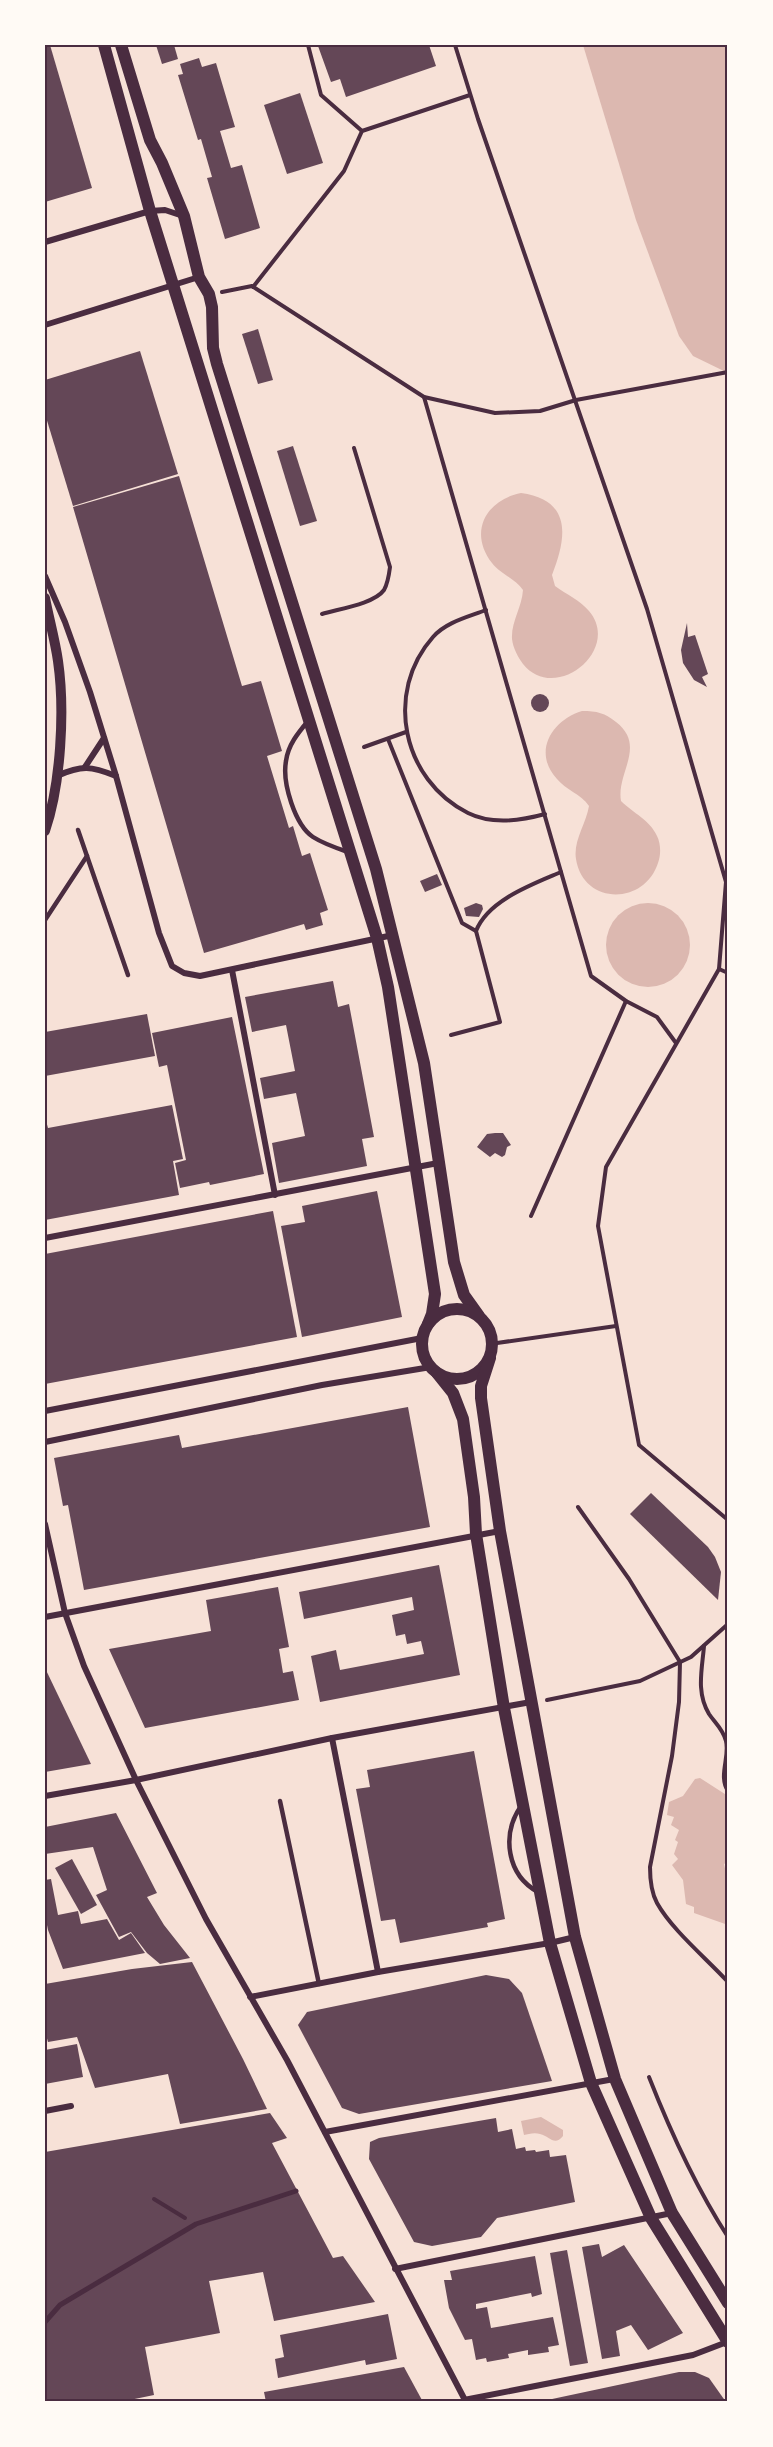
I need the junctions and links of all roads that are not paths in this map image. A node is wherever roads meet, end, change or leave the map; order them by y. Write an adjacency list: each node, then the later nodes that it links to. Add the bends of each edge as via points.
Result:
1 (104, 45): 3 (main road)
2 (121, 45): 4 (main road, via 150,140)
3 (150, 211): 4 (street, via 165,210); 5 (street); 7 (main road)
4 (184, 216): 6 (main road)
5 (45, 242)
6 (199, 277): 7 (street); 21 (main road, via 212,307 217,364 376,869)
7 (173, 286): 8 (street); 11 (main road)
8 (45, 325)
9 (45, 576): 12 (street, via 65,622)
10 (45, 598): 14 (street, via 61,698)
11 (309, 719): 18 (main road); 18 (lane, via 294,738 285,762 297,820 314,837)
12 (104, 738): 13 (street); 15 (street)
13 (85, 767): 14 (street); 15 (street)
14 (57, 776): 17 (street)
15 (117, 776): 23 (street, via 159,933 172,966 200,976)
16 (78, 830): 19 (lane)
17 (45, 831)
18 (350, 853): 22 (main road)
19 (87, 856): 20 (lane); 24 (lane)
20 (45, 920)
21 (393, 935): 22 (street); 25 (main road, via 424,1064)
22 (377, 938): 23 (street); 26 (main road)
23 (232, 969): 27 (street)
24 (128, 975)
25 (438, 1163): 26 (street); 29 (main road, via 454,1262 464,1295)
26 (415, 1167): 27 (street); 30 (main road, via 435,1294)
27 (275, 1195): 28 (street)
28 (45, 1238)
29 (479, 1316): 30 (main road, via 450,1309); 32 (main road, via 490,1331)
30 (428, 1324): 31 (main road)
31 (422, 1338): 33 (main road, via 422,1350); 34 (street)
32 (490, 1358): 33 (main road, via 477,1374 464,1379 451,1379); 37 (main road, via 481,1398)
33 (434, 1370): 35 (street, via 322,1385); 38 (main road, via 453,1393 463,1419)
34 (45, 1411)
35 (45, 1442)
36 (45, 1524): 39 (street)
37 (500, 1531): 38 (street); 41 (main road)
38 (476, 1534): 39 (street); 42 (main road)
39 (65, 1613): 40 (street); 44 (street, via 84,1666)
40 (45, 1617)
41 (531, 1702): 42 (street); 49 (main road)
42 (504, 1708): 43 (street); 47 (main road)
43 (332, 1738): 44 (street); 51 (street)
44 (136, 1780): 45 (street); 53 (street)
45 (45, 1796)
46 (280, 1802): 52 (lane)
47 (523, 1803): 48 (main road); 48 (lane, via 509,1833 514,1867 523,1882)
48 (540, 1893): 50 (main road)
49 (575, 1937): 50 (street); 54 (main road)
50 (550, 1943): 51 (street); 55 (main road)
51 (378, 1972): 52 (street)
52 (319, 1984): 53 (street)
53 (250, 1997): 58 (street)
54 (615, 2079): 55 (street); 60 (main road)
55 (591, 2083): 58 (street); 61 (main road)
56 (71, 2106): 57 (street)
57 (45, 2111)
58 (325, 2132): 62 (street)
59 (296, 2191): 64 (street, via 196,2224 60,2305)
60 (672, 2213): 61 (street); 63 (main road)
61 (651, 2218): 62 (street); 65 (main road)
62 (394, 2269): 66 (street)
63 (728, 2303)
64 (45, 2322)
65 (728, 2342): 66 (street, via 693,2355)
66 (465, 2401)

